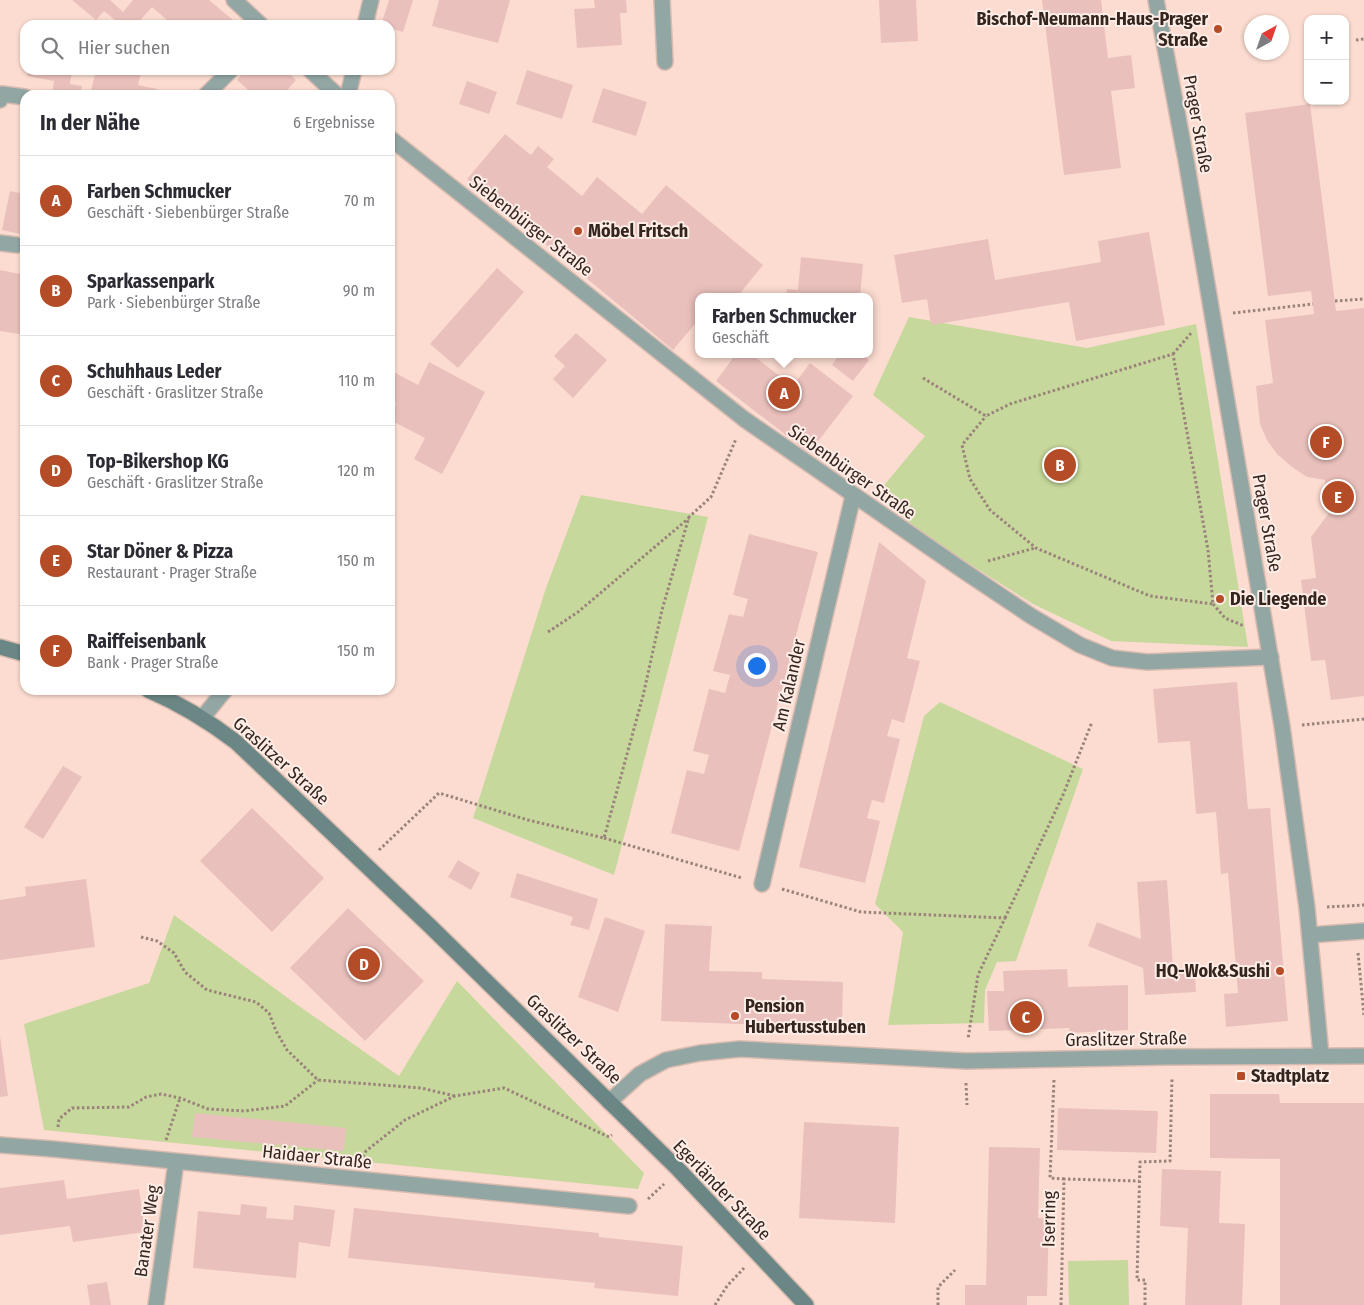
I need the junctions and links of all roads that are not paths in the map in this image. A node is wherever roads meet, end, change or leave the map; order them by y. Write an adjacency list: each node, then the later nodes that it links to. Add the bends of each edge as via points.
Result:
1 (234, 0): 5 (street)
2 (371, 0): 6 (street)
3 (662, 0): 7 (street)
4 (1156, 0): 22 (street, Prager Straße)
5 (256, 20)
6 (366, 20)
7 (665, 62)
8 (226, 75): 11 (street)
9 (315, 75): 12 (street)
10 (353, 75): 13 (street)
11 (211, 90)
12 (332, 90)
13 (349, 90)
14 (20, 96): 15 (street, via 2,94)
15 (0, 100)
16 (395, 142): 19 (street, Siebenbürger Straße, via 744,420)
17 (0, 243): 18 (street)
18 (17, 245)
19 (853, 496): 22 (street, Siebenbürger Straße, via 1031,616 1080,645 1112,658 1147,662); 26 (street, Am Kalander)
20 (0, 647): 21 (street)
21 (20, 653)
22 (1271, 657): 28 (street, Prager Straße)
23 (160, 695): 25 (street, Graslitzer Straße)
24 (221, 695): 25 (street)
25 (203, 717): 31 (street, Graslitzer Straße, via 236,742)
26 (762, 884)
27 (1360, 931): 28 (street)
28 (1310, 934): 29 (street, Prager Straße)
29 (1321, 1055): 30 (street, Graslitzer Straße); 31 (street, Graslitzer Straße, via 966,1061 740,1048 666,1060 640,1074)
30 (1364, 1056)
31 (609, 1102): 36 (street, Egerländer Straße, via 679,1170)
32 (0, 1145): 33 (street, Haidaer Straße)
33 (176, 1162): 34 (street, Haidaer Straße); 35 (street, Banater Weg)
34 (629, 1206)
35 (156, 1305)
36 (806, 1305)

